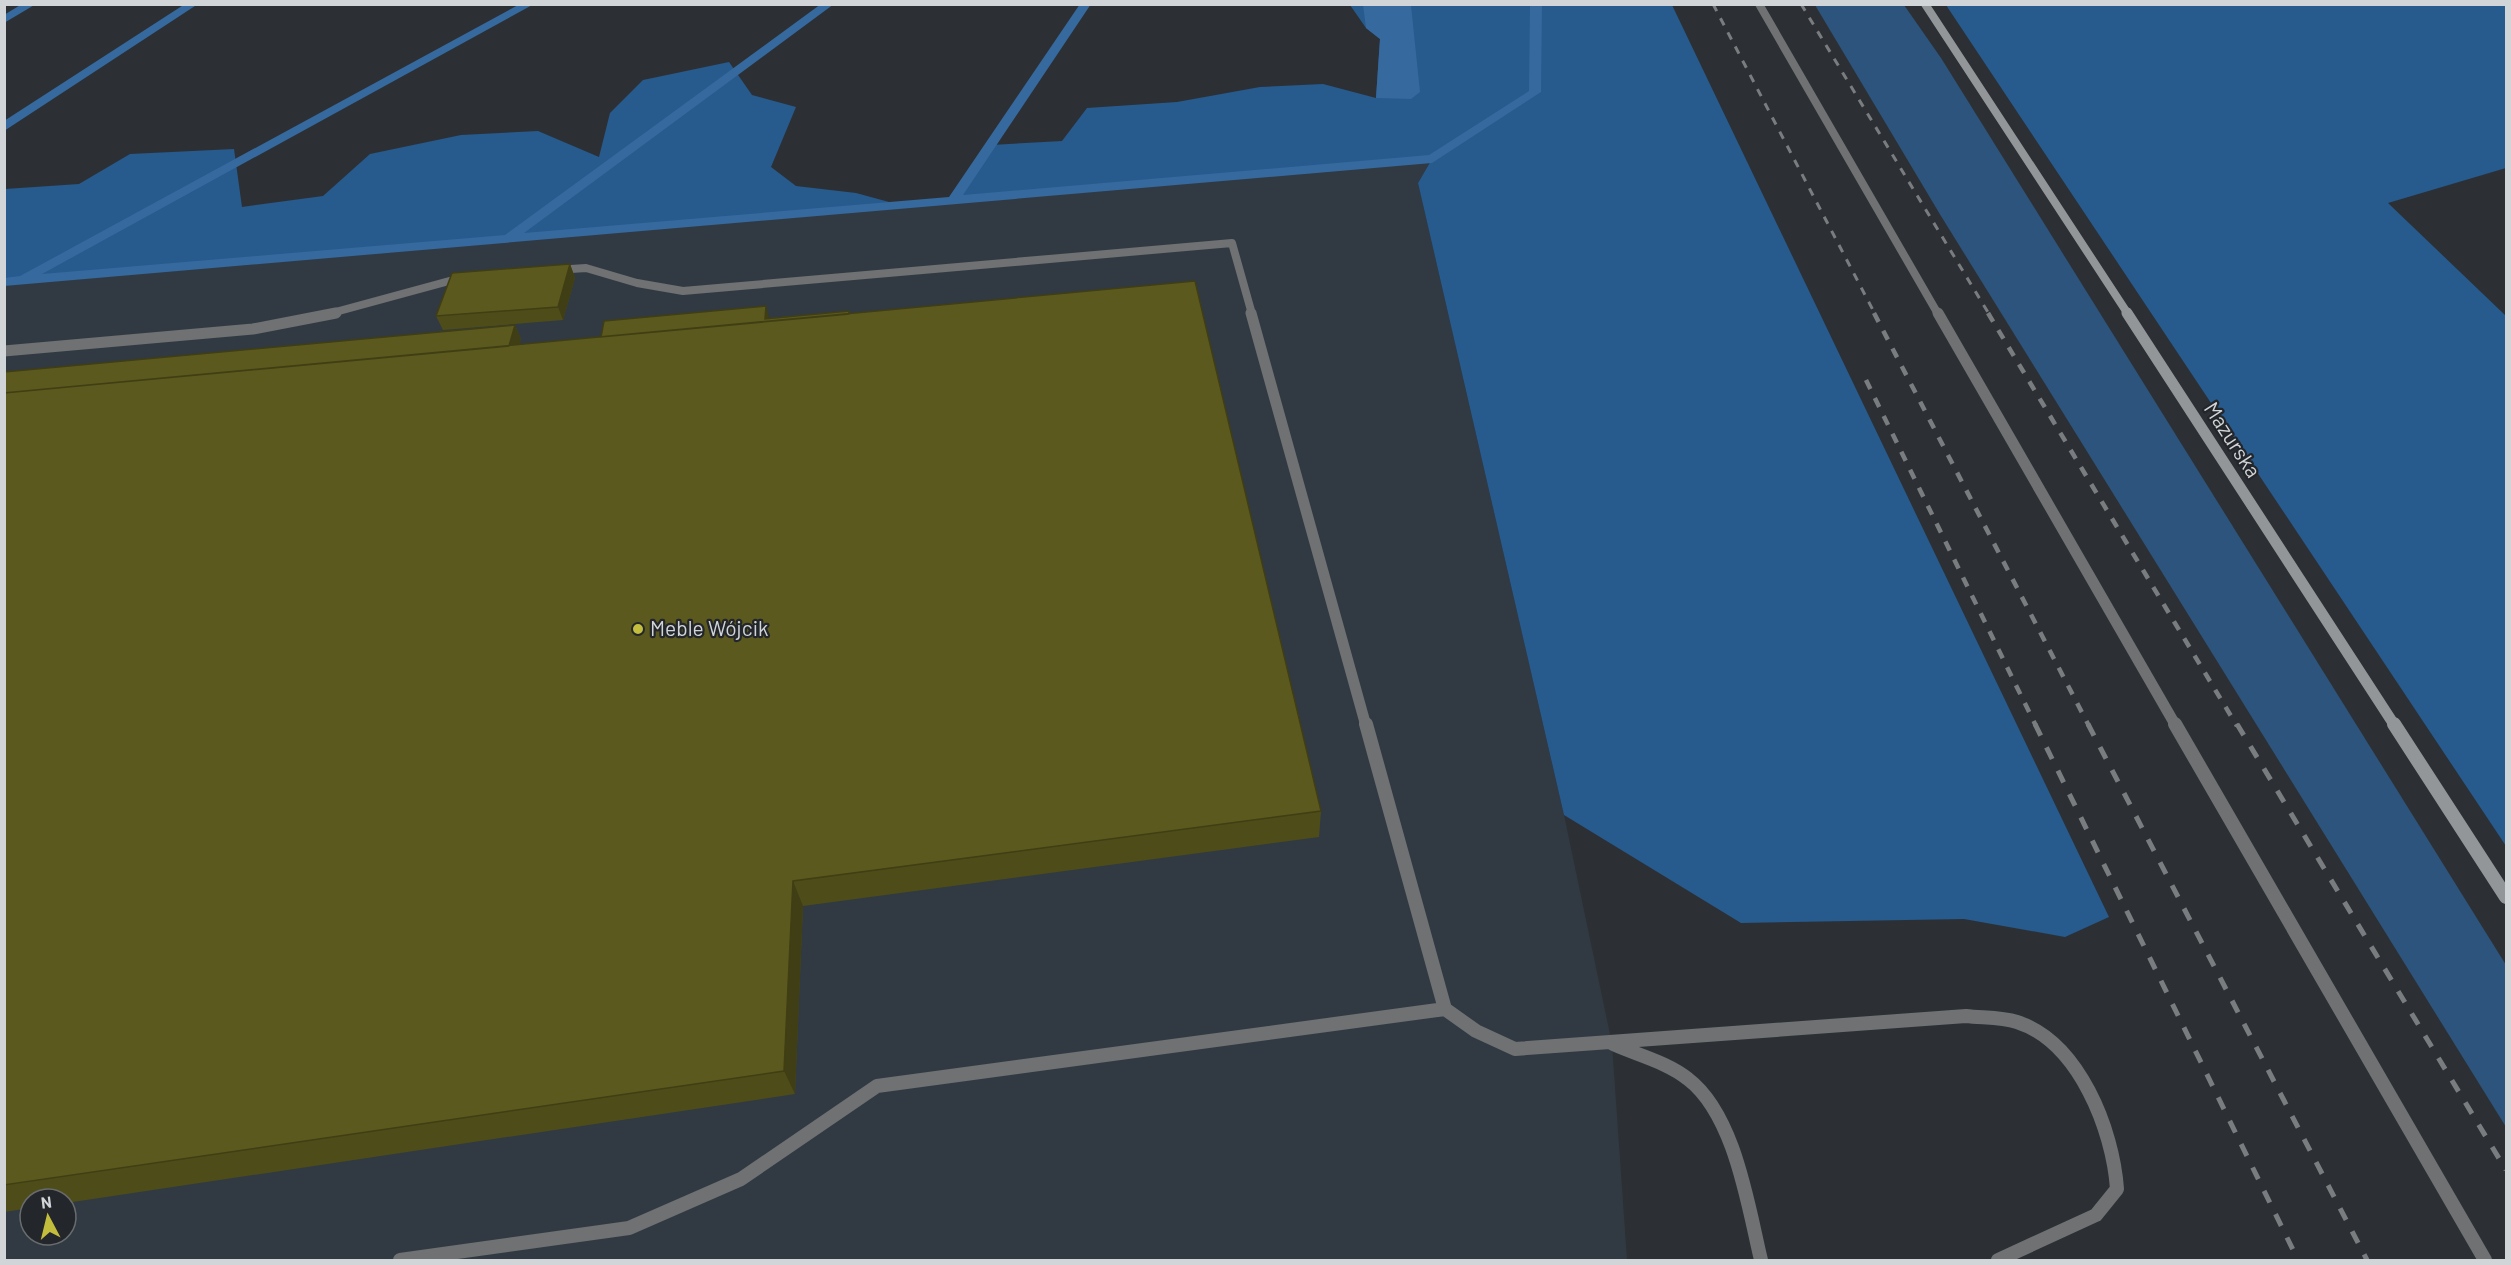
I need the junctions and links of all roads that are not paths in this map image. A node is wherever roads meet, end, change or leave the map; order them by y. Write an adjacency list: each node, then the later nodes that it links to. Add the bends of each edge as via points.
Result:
1 (1759, 4): 12 (lane)
2 (1925, 4): 6 (main road, Mazurska)
3 (542, 271): 7 (lane, via 586,268 683,291 1232,243)
4 (477, 275): 5 (lane, via 254,329)
5 (4, 351)
6 (2506, 897)
7 (1445, 1009): 8 (lane, via 1476,1031 1515,1049); 9 (lane, via 877,1086 741,1179 629,1228)
8 (1612, 1044): 10 (lane, via 1689,1079 1714,1108 1730,1147); 11 (lane, via 1966,1016 2017,1022 2045,1035 2075,1071 2097,1107 2113,1153 2117,1189 2096,1215)
9 (400, 1260)
10 (1761, 1260)
11 (1998, 1260)
12 (2485, 1260)

